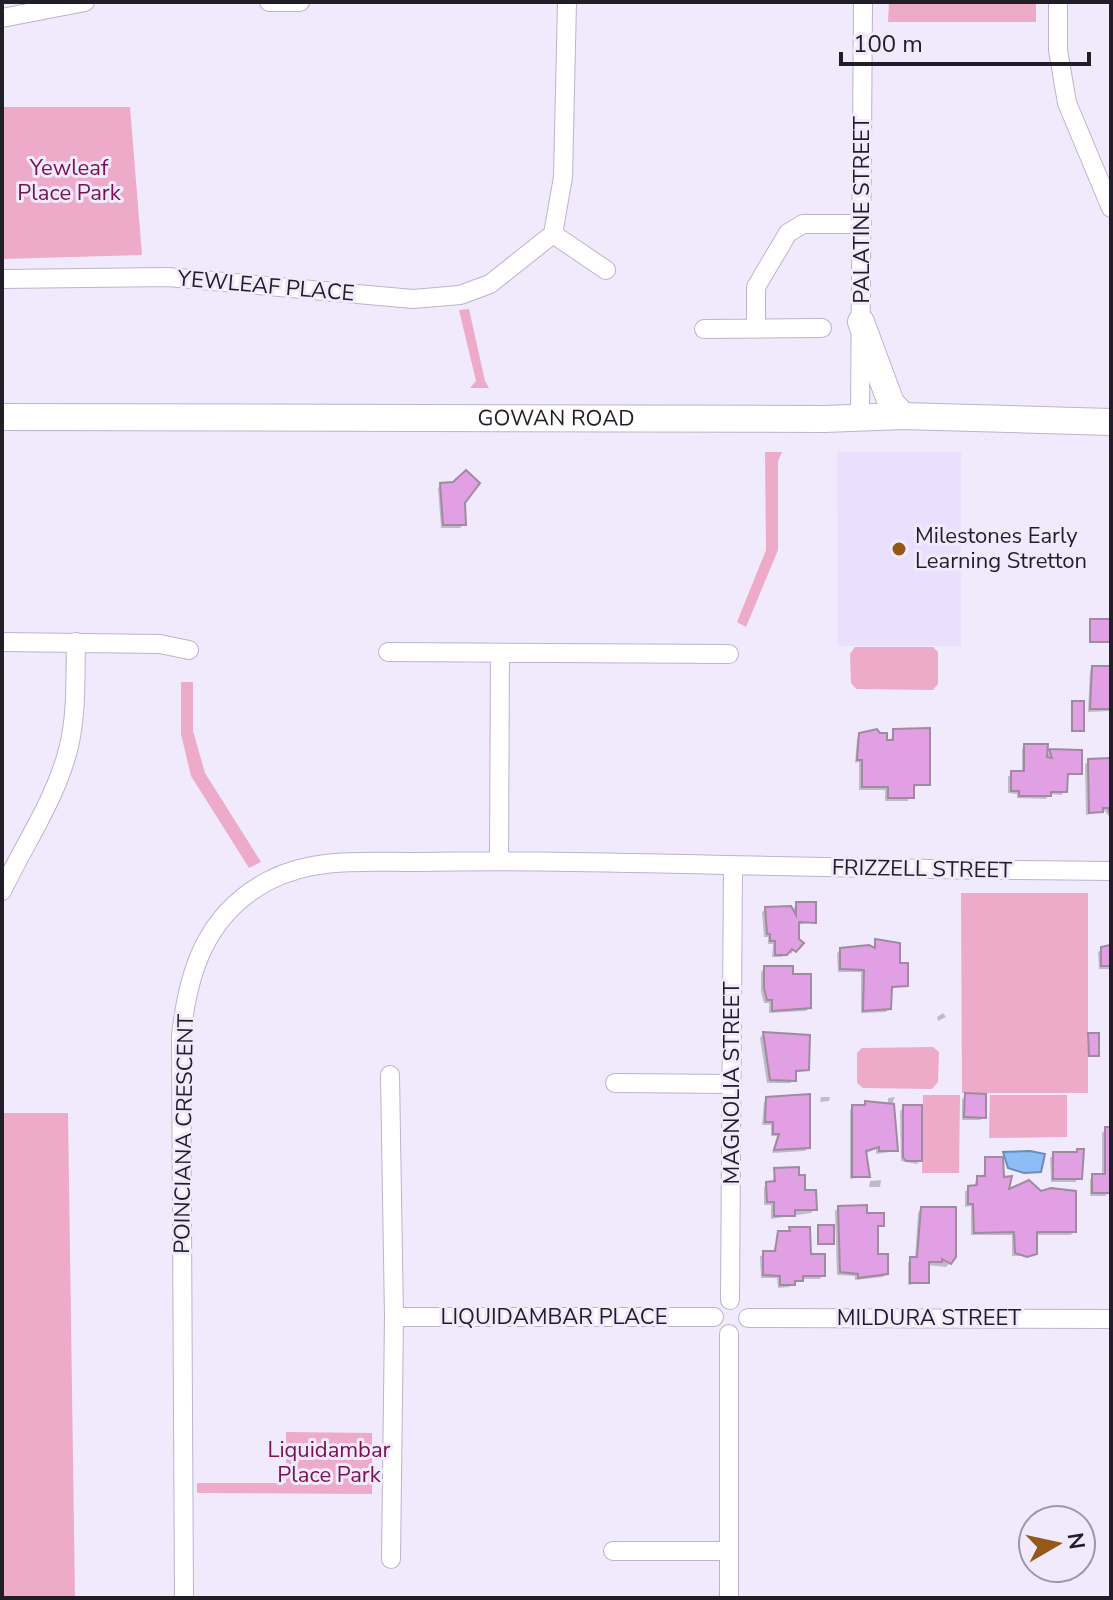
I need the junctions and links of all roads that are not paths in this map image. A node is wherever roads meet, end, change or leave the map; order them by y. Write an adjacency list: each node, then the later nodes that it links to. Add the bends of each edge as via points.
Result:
1 (85, 2): 7 (street)
2 (269, 2): 3 (street)
3 (300, 2)
4 (567, 2): 10 (street, via 563,177)
5 (863, 2): 9 (street, PALATINE STREET)
6 (1058, 2): 8 (street, via 1058,50 1067,103)
7 (2, 18)
8 (1111, 208)
9 (862, 224): 13 (street, PALATINE STREET); 16 (street, via 803,224 788,233 756,287)
10 (553, 234): 11 (street); 12 (street, YEWLEAF PLACE, via 480,288 413,299 168,277)
11 (606, 270)
12 (2, 279)
13 (861, 322): 17 (main road, via 891,403); 19 (street, PALATINE STREET)
14 (822, 328): 16 (street)
15 (704, 329): 16 (street)
16 (756, 329)
17 (903, 416): 19 (main road, GOWAN ROAD); 20 (main road, GOWAN ROAD)
18 (2, 417): 19 (main road, GOWAN ROAD)
19 (860, 417)
20 (1111, 422)
21 (2, 642): 22 (street)
22 (76, 642): 23 (street); 30 (street, via 69,746 44,811)
23 (189, 650)
24 (388, 652): 25 (street)
25 (500, 653): 26 (street); 27 (street)
26 (729, 654)
27 (499, 861): 28 (street, POINCIANA CRESCENT); 43 (street, POINCIANA CRESCENT, via 337,863 287,872 241,899 216,925 197,957 186,989 181,1036)
28 (733, 865): 29 (street, FRIZZELL STREET); 33 (street, MAGNOLIA STREET)
29 (1111, 871)
30 (2, 891)
31 (390, 1075): 35 (street)
32 (615, 1083): 33 (street)
33 (732, 1084): 34 (street, MAGNOLIA STREET)
34 (730, 1300): 36 (street); 37 (street, via 740,1303)
35 (394, 1317): 36 (street, LIQUIDAMBAR PLACE); 42 (street)
36 (714, 1317): 39 (street, via 720,1330)
37 (748, 1318): 38 (street, MILDURA STREET); 39 (street, via 744,1328)
38 (1111, 1319)
39 (729, 1334): 41 (street)
40 (613, 1551): 41 (street)
41 (729, 1551): 44 (street)
42 (391, 1559)
43 (184, 1598)
44 (729, 1598)

